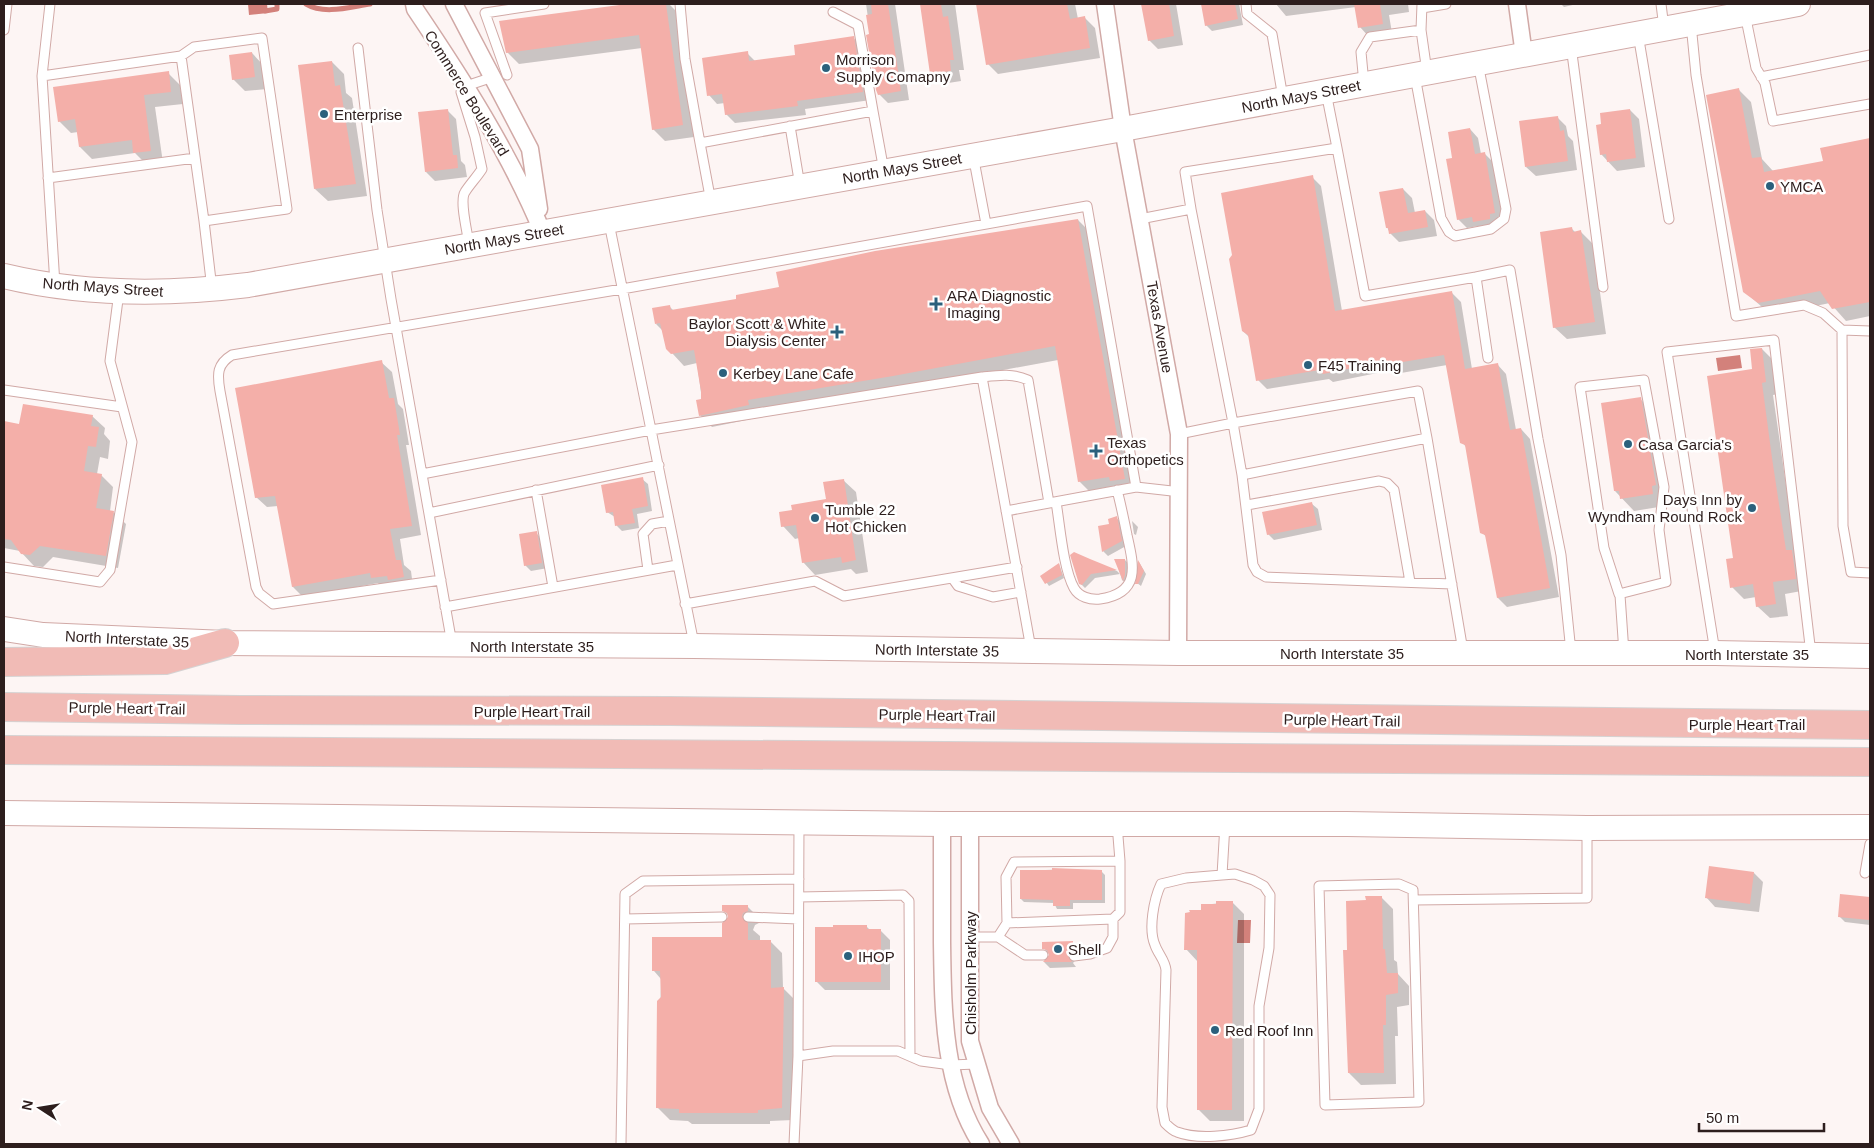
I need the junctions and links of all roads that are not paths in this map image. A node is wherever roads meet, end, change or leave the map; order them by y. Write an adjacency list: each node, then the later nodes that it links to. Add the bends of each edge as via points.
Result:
1 (7, 4): 19 (lane)
2 (50, 4): 29 (lane)
3 (414, 4): 33 (street, Commerce Boulevard)
4 (454, 4): 30 (street, Commerce Boulevard)
5 (544, 4): 30 (lane, via 485,12)
6 (680, 4): 40 (lane, via 685,58)
7 (1105, 4): 39 (street, Texas Avenue)
8 (1246, 4): 35 (lane, via 1247,14 1272,34)
9 (1446, 4): 13 (lane)
10 (1517, 4): 24 (street)
11 (1661, 4): 18 (lane)
12 (1798, 4): 14 (main road, North Mays Street)
13 (1422, 6): 20 (lane)
14 (1770, 6): 15 (main road, North Mays Street)
15 (1744, 9): 17 (main road, North Mays Street); 31 (lane, via 1756,68)
16 (833, 12): 37 (lane, via 858,25)
17 (1691, 24): 18 (main road, North Mays Street); 65 (lane, via 1696,75 1736,316 1804,305 1823,313)
18 (1664, 29): 21 (main road, North Mays Street)
19 (4, 30)
20 (1421, 30): 28 (lane); 32 (lane, via 1370,37 1361,52)
21 (1638, 33): 22 (main road, North Mays Street); 50 (lane)
22 (1571, 46): 24 (main road, North Mays Street); 60 (lane)
23 (358, 48): 56 (lane)
24 (1524, 55): 27 (main road, North Mays Street)
25 (1870, 55): 31 (lane)
26 (181, 56): 29 (lane); 43 (lane); 52 (lane, via 194,46 262,38 286,209)
27 (1478, 63): 28 (main road, North Mays Street); 28 (lane, via 1505,214 1504,219 1491,229 1456,236 1449,232 1441,218)
28 (1421, 73): 32 (main road, North Mays Street)
29 (42, 76): 45 (lane)
30 (500, 76): 33 (lane); 54 (street, Commerce Boulevard, via 530,149)
31 (1762, 77): 36 (lane, via 1773,121)
32 (1364, 84): 34 (main road, North Mays Street)
33 (466, 86): 54 (street, Commerce Boulevard, via 503,146); 55 (lane, via 461,92 482,169 464,193)
34 (1326, 91): 35 (main road, North Mays Street); 41 (lane)
35 (1283, 98): 39 (main road, North Mays Street)
36 (1870, 104)
37 (873, 111): 38 (lane); 44 (lane)
38 (790, 126): 40 (lane); 46 (lane)
39 (1123, 129): 42 (main road, North Mays Street); 49 (street, Texas Avenue)
40 (700, 143): 47 (lane)
41 (1337, 148): 48 (lane, via 1186,172); 58 (lane, via 1365,296)
42 (973, 155): 44 (main road, North Mays Street); 53 (lane)
43 (195, 158): 45 (lane); 52 (lane)
44 (884, 171): 46 (main road, North Mays Street)
45 (48, 178): 59 (lane)
46 (800, 187): 47 (main road, North Mays Street)
47 (711, 202): 51 (main road, North Mays Street)
48 (1191, 209): 49 (lane); 71 (lane)
49 (1140, 219): 73 (street, Texas Avenue)
50 (1668, 219)
51 (608, 220): 54 (main road, North Mays Street); 61 (lane)
52 (204, 222): 62 (lane)
53 (986, 224): 61 (lane); 78 (lane, via 1087,206)
54 (542, 231): 55 (main road, North Mays Street)
55 (469, 245): 56 (main road, North Mays Street)
56 (385, 261): 62 (main road, North Mays Street); 64 (lane)
57 (4, 276): 59 (main road, North Mays Street)
58 (1476, 277): 67 (lane); 111 (lane, via 1510,270 1561,555)
59 (55, 286): 63 (main road, North Mays Street)
60 (1603, 287)
61 (622, 289): 64 (lane); 72 (lane)
62 (212, 290): 63 (main road, North Mays Street)
63 (120, 291): 70 (lane, via 110,361)
64 (395, 327): 76 (lane); 93 (lane, via 232,355 223,360 217,373 221,401 259,593 273,604)
65 (1842, 330): 66 (lane); 91 (lane, via 1843,526 1851,572)
66 (1870, 331)
67 (1488, 358)
68 (982, 377): 72 (lane); 82 (lane, via 1016,374 1028,380); 84 (lane)
69 (4, 390): 70 (lane)
70 (122, 407): 88 (lane, via 132,442 110,570 100,582)
71 (1233, 423): 73 (lane); 74 (lane, via 1418,392); 77 (lane)
72 (651, 430): 75 (lane); 76 (lane)
73 (1179, 434): 81 (street, Texas Avenue)
74 (1427, 438): 77 (lane); 95 (lane)
75 (658, 465): 79 (lane); 86 (lane)
76 (422, 474): 85 (lane)
77 (1242, 475): 83 (lane)
78 (1136, 487): 80 (lane); 81 (lane)
79 (536, 490): 85 (lane); 96 (lane)
80 (1117, 490): 82 (lane); 82 (lane, via 1133,558 1133,575 1121,593 1106,598 1092,600 1075,589)
81 (1181, 492): 106 (street, Texas Avenue)
82 (1052, 502): 84 (lane)
83 (1247, 505): 94 (lane, via 1253,565 1266,578); 94 (lane, via 1387,483 1394,490)
84 (1006, 511): 89 (lane)
85 (429, 514): 93 (lane)
86 (668, 521): 87 (lane); 90 (lane, via 652,524 643,534)
87 (677, 564): 90 (lane); 99 (lane)
88 (4, 567)
89 (1017, 567): 92 (lane); 97 (lane)
90 (648, 570): 96 (lane)
91 (1870, 573)
92 (953, 579): 97 (lane, via 958,586 993,597); 99 (lane, via 844,596 815,581)
93 (441, 580): 100 (lane)
94 (1410, 582): 95 (lane)
95 (1452, 584): 107 (lane)
96 (553, 587): 100 (lane)
97 (1021, 592): 105 (lane)
98 (1619, 594): 98 (lane, via 1666,582 1659,530 1664,486 1644,380 1580,388 1604,548); 108 (lane)
99 (685, 604): 104 (lane)
100 (445, 607): 103 (lane)
101 (4, 629): 102 (main road, North Interstate 35, via 43,634)
102 (225, 643): 103 (main road, North Interstate 35); 113 (highway, via 165,660)
103 (452, 646): 104 (main road, North Interstate 35)
104 (694, 646): 105 (main road, North Interstate 35)
105 (1031, 651): 106 (main road, North Interstate 35)
106 (1178, 653): 107 (main road, North Interstate 35)
107 (1463, 653): 111 (main road, North Interstate 35)
108 (1624, 653): 109 (main road, North Interstate 35); 111 (main road, North Interstate 35)
109 (1715, 653): 110 (main road, North Interstate 35); 110 (lane, via 1667,352 1774,340)
110 (1811, 654): 112 (main road, North Interstate 35)
111 (1571, 655)
112 (1870, 656)
113 (4, 662)
114 (4, 707): 115 (highway, Purple Heart Trail)
115 (1870, 725)
116 (4, 750): 117 (highway)
117 (1870, 762)
118 (4, 813): 119 (main road)
119 (799, 822): 120 (main road); 130 (lane)
120 (942, 824): 121 (main road); 139 (street, Chisholm Parkway)
121 (970, 824): 122 (main road); 140 (street, Chisholm Parkway)
122 (1117, 824): 123 (main road); 127 (lane)
123 (1225, 824): 125 (main road); 129 (lane)
124 (1870, 827): 125 (main road)
125 (1587, 828): 132 (lane, via 1587,898)
126 (1870, 844): 128 (lane)
127 (1120, 861): 135 (lane, via 1120,912); 138 (lane, via 1014,862 1006,877)
128 (1865, 873)
129 (1222, 875): 129 (lane, via 1161,884 1153,908 1153,943 1165,962 1166,970 1162,1107 1165,1123 1177,1132 1209,1136 1251,1130 1259,1109 1259,1006 1269,948 1270,895 1264,886 1253,880 1235,874)
130 (799, 878): 131 (lane); 136 (lane, via 643,881 625,894)
131 (799, 898): 137 (lane); 145 (lane, via 903,895 909,901)
132 (1414, 900): 132 (lane, via 1413,890 1399,884 1320,886 1325,1105 1418,1102)
133 (722, 917): 136 (lane)
134 (748, 918): 137 (lane)
135 (1113, 918): 138 (lane); 143 (lane, via 1113,937 1107,948)
136 (625, 919): 148 (lane)
137 (798, 919): 144 (lane)
138 (1007, 923): 141 (lane)
139 (942, 937): 140 (street); 147 (street, Chisholm Parkway, via 943,1017)
140 (970, 937): 141 (lane); 146 (street, Chisholm Parkway, via 970,1041)
141 (998, 937): 142 (lane, via 1025,955)
142 (1043, 955)
143 (1074, 956)
144 (798, 1056): 145 (lane, via 833,1051 898,1051); 149 (lane)
145 (910, 1056): 147 (lane, via 921,1061)
146 (976, 1064): 147 (lane); 151 (street, Chisholm Parkway, via 990,1108)
147 (951, 1065): 150 (street, Chisholm Parkway, via 971,1129)
148 (621, 1144)
149 (794, 1144)
150 (981, 1144)
151 (1011, 1144)

